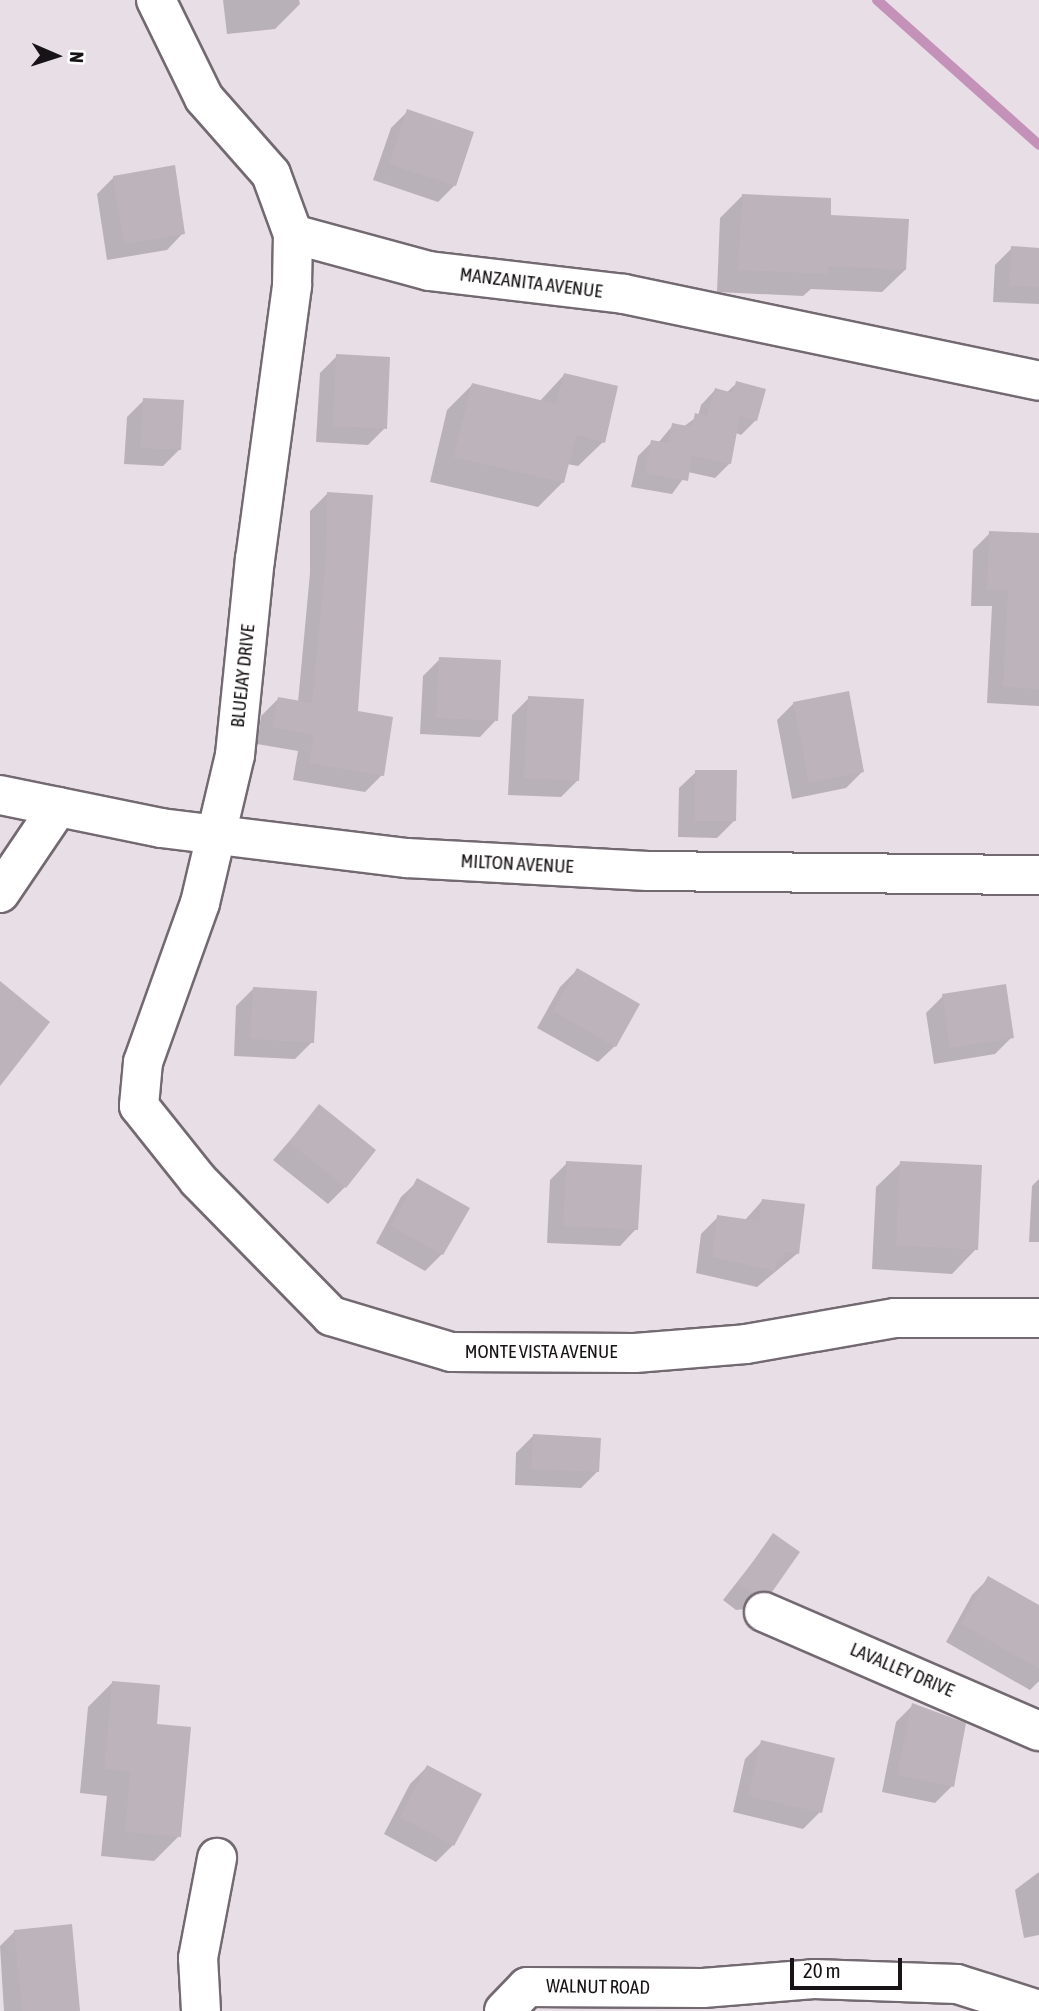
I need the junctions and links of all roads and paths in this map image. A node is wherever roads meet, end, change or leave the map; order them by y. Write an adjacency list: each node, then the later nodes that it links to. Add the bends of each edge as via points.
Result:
1 (156, 0): 2 (street, via 204,98 271,174)
2 (293, 233): 3 (street, MANZANITA AVENUE, via 429,271 624,294); 6 (street, BLUEJAY DRIVE, via 292,286 255,558 235,755)
3 (1039, 381)
4 (0, 795): 5 (street, MILTON AVENUE)
5 (58, 807): 6 (street, MILTON AVENUE, via 161,828); 8 (street)
6 (218, 833): 7 (street, MILTON AVENUE, via 407,858 648,871); 9 (street, BLUEJAY DRIVE, via 200,904 143,1062)
7 (1039, 875)
8 (0, 893)
9 (139, 1106): 10 (street, MONTE VISTA AVENUE, via 198,1180 331,1317 451,1352 635,1353 746,1344 894,1318)
10 (1039, 1318)
11 (764, 1612): 12 (street, LAVALLEY DRIVE)
12 (1039, 1731)
13 (217, 1858): 16 (street, via 198,1958)
14 (708, 1999): 15 (street, WALNUT ROAD, via 814,1979 957,1984); 17 (street, WALNUT ROAD, via 527,1987)
15 (1039, 2010)
16 (201, 2011)
17 (504, 2011)

